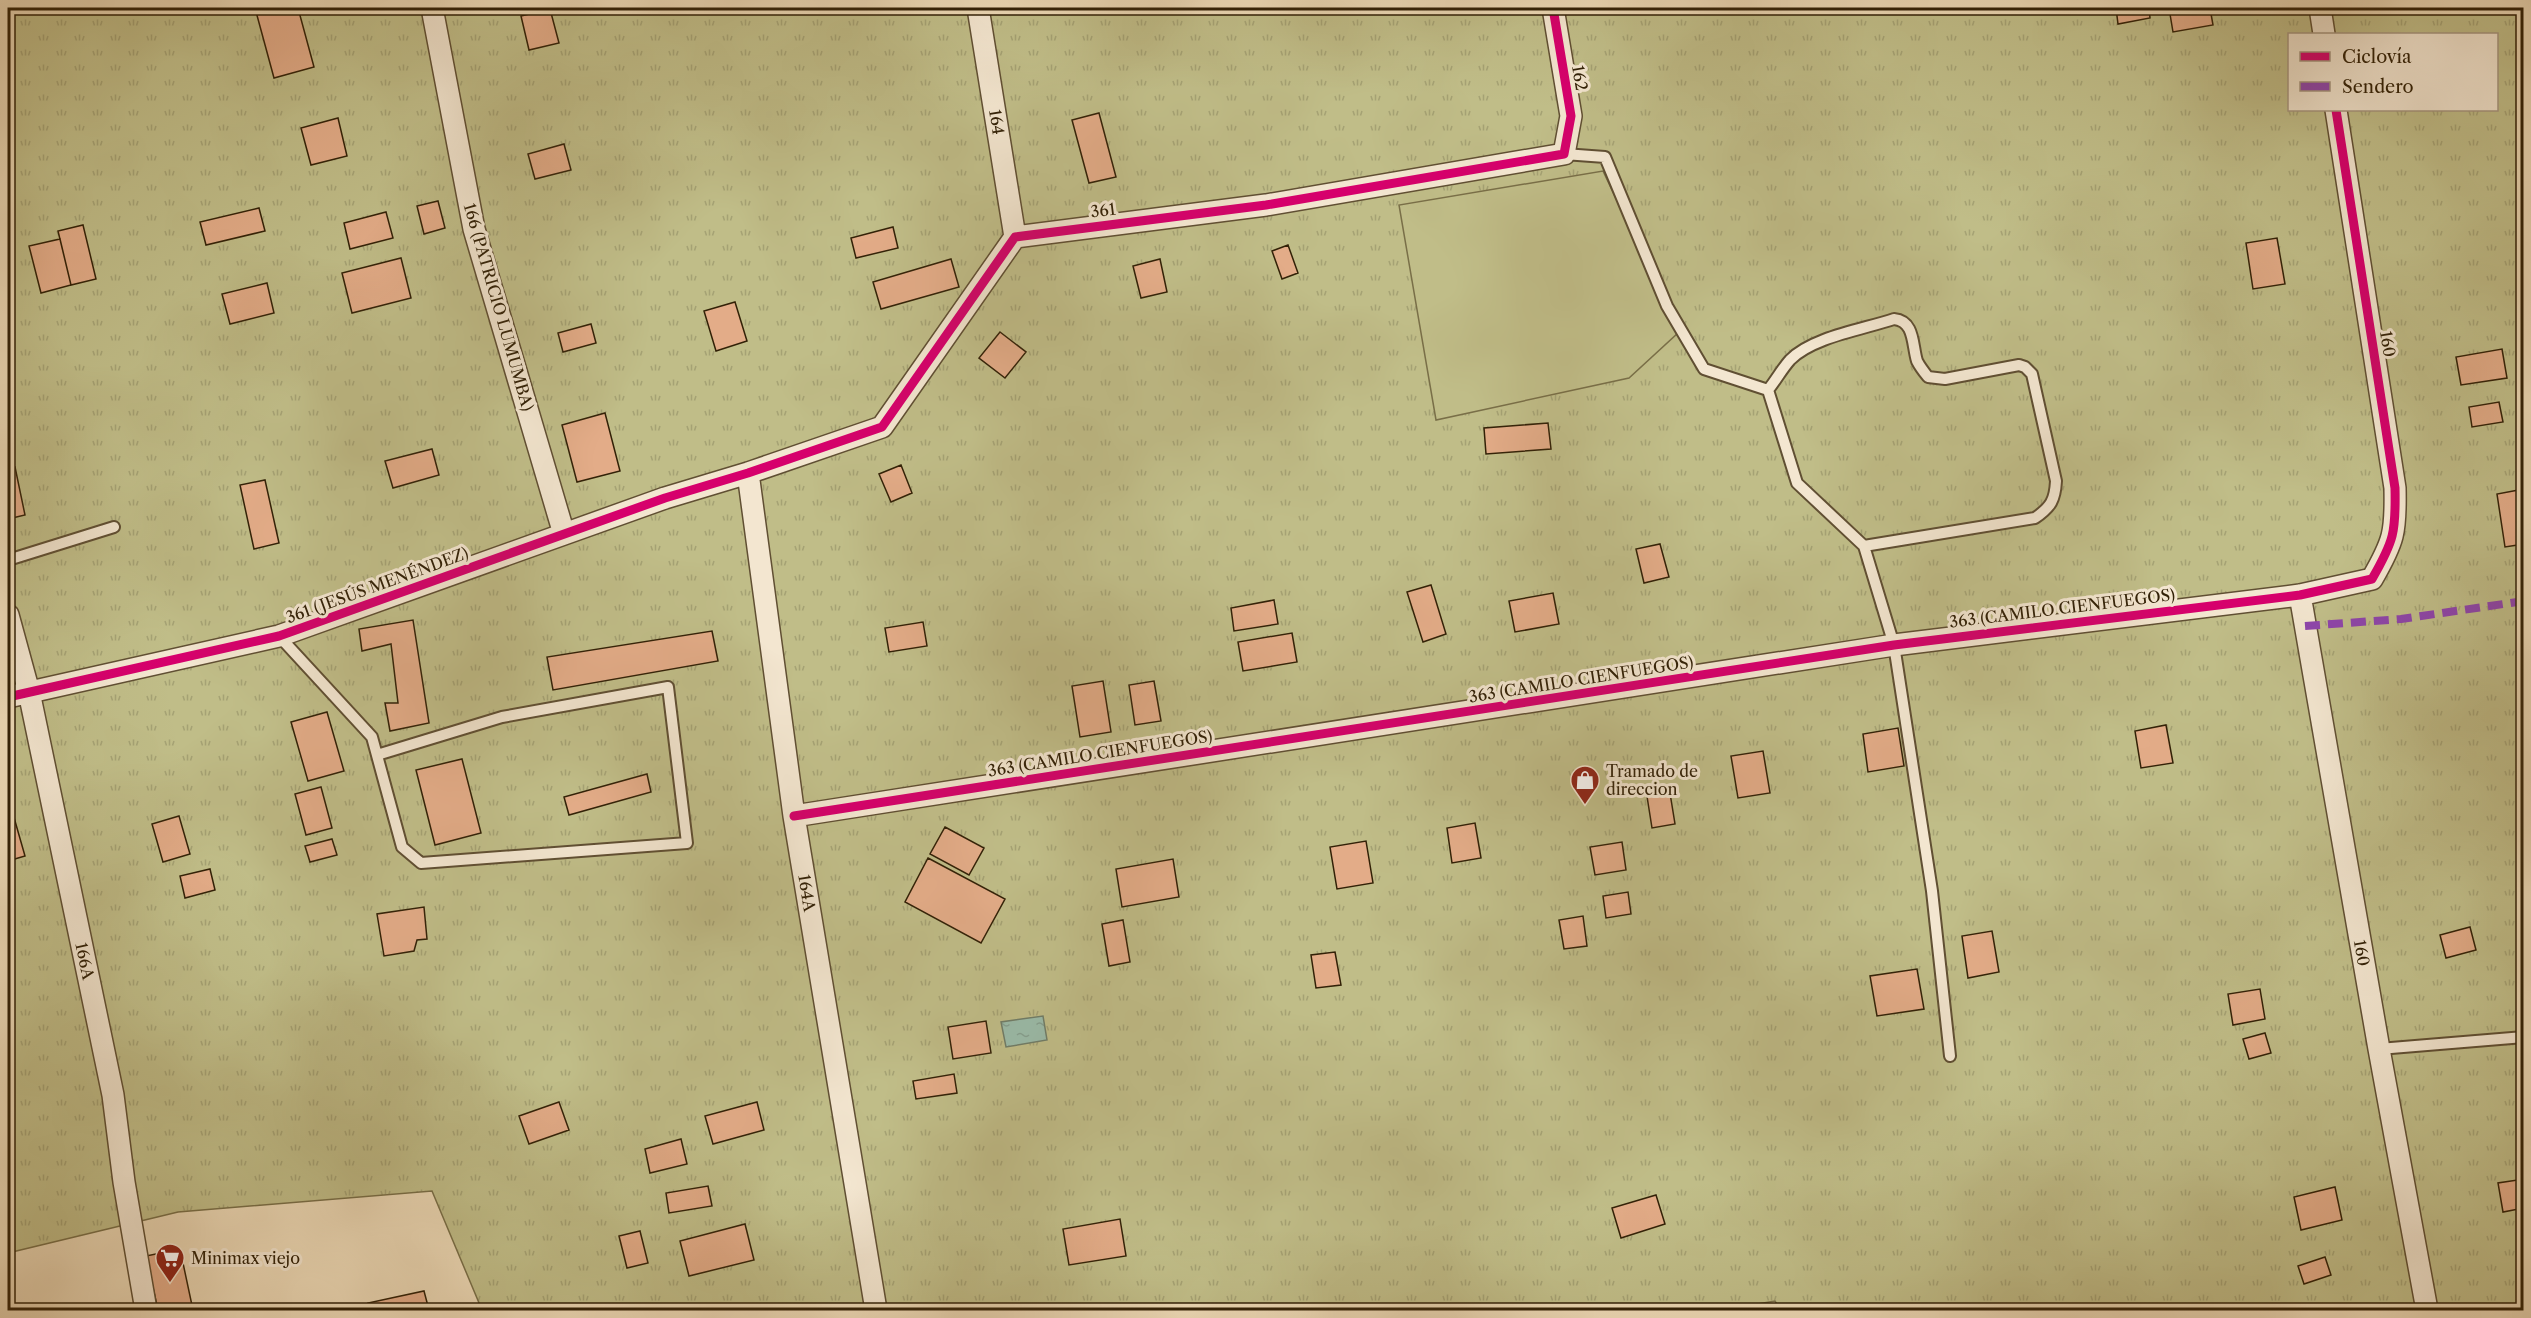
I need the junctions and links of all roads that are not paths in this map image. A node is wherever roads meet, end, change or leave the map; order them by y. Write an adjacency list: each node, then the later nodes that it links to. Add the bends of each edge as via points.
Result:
1 (432, 8): 12 (street, 166 (PATRICIO LUMUMBA), via 474,230)
2 (978, 8): 8 (street, 164)
3 (1553, 8): 7 (street, 162, via 1571,116)
4 (2320, 8): 5 (street)
5 (2324, 33)
6 (2336, 111): 15 (street, 160, via 2395,488 2396,524 2389,549)
7 (1564, 154): 8 (street, 361, via 1266,205); 9 (lane, via 1605,157 1667,306 1704,369)
8 (1015, 237): 10 (street, via 882,428)
9 (1768, 390): 13 (lane, via 1797,483); 13 (lane, via 1803,350 1894,320 1909,326 1918,363 1928,377 1945,379 2019,365 2032,374 2056,481 2050,508 2035,518)
10 (748, 473): 12 (street, 361 (JESÚS MENÉNDEZ)); 23 (street, 164A)
11 (114, 527): 14 (lane)
12 (564, 534): 18 (street, 361 (JESÚS MENÉNDEZ))
13 (1864, 546): 19 (lane)
14 (8, 560)
15 (2372, 579): 16 (street, 363 (CAMILO CIENFUEGOS))
16 (2300, 595): 19 (street, 363 (CAMILO CIENFUEGOS)); 25 (street, 160)
17 (8, 615): 20 (street, 166A)
18 (279, 636): 20 (street, 361 (JESÚS MENÉNDEZ)); 22 (lane, via 372,737)
19 (1894, 645): 23 (street, 363 (CAMILO CIENFUEGOS)); 26 (lane, via 1932,891)
20 (29, 692): 21 (street, 361 (JESÚS MENÉNDEZ)); 27 (street, 166A, via 113,1095)
21 (8, 697)
22 (377, 755): 22 (lane, via 402,847 421,863 687,843 668,687 502,717)
23 (794, 816): 28 (street, 164A)
24 (2523, 1037): 25 (lane)
25 (2379, 1049): 29 (street, 160)
26 (1950, 1056)
27 (146, 1311)
28 (876, 1311)
29 (2427, 1311)

